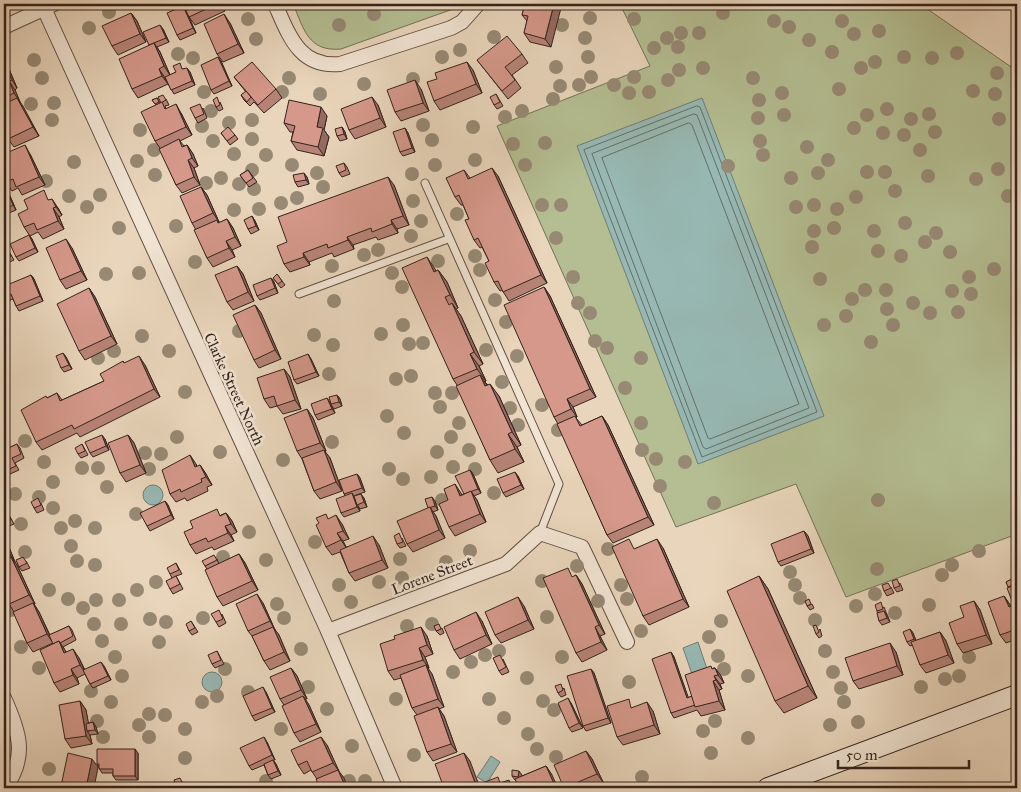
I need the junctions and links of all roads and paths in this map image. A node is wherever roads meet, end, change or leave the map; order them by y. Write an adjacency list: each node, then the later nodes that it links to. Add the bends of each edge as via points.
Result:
1 (275, 4): 2 (street, via 294,43 314,62 328,65 451,28 462,22)
2 (478, 4)
3 (47, 5): 4 (street); 9 (street, Clarke Street North)
4 (4, 28)
5 (425, 183): 6 (lane)
6 (448, 239): 7 (lane); 8 (lane, via 559,484)
7 (299, 294)
8 (540, 534): 9 (street, Lorene Street, via 506,564); 10 (street, via 582,548)
9 (328, 631): 14 (street, Clarke Street North)
10 (627, 642)
11 (1017, 695): 15 (main road)
12 (4, 698): 13 (street, via 13,718 20,757)
13 (5, 788)
14 (395, 788)
15 (768, 788)

